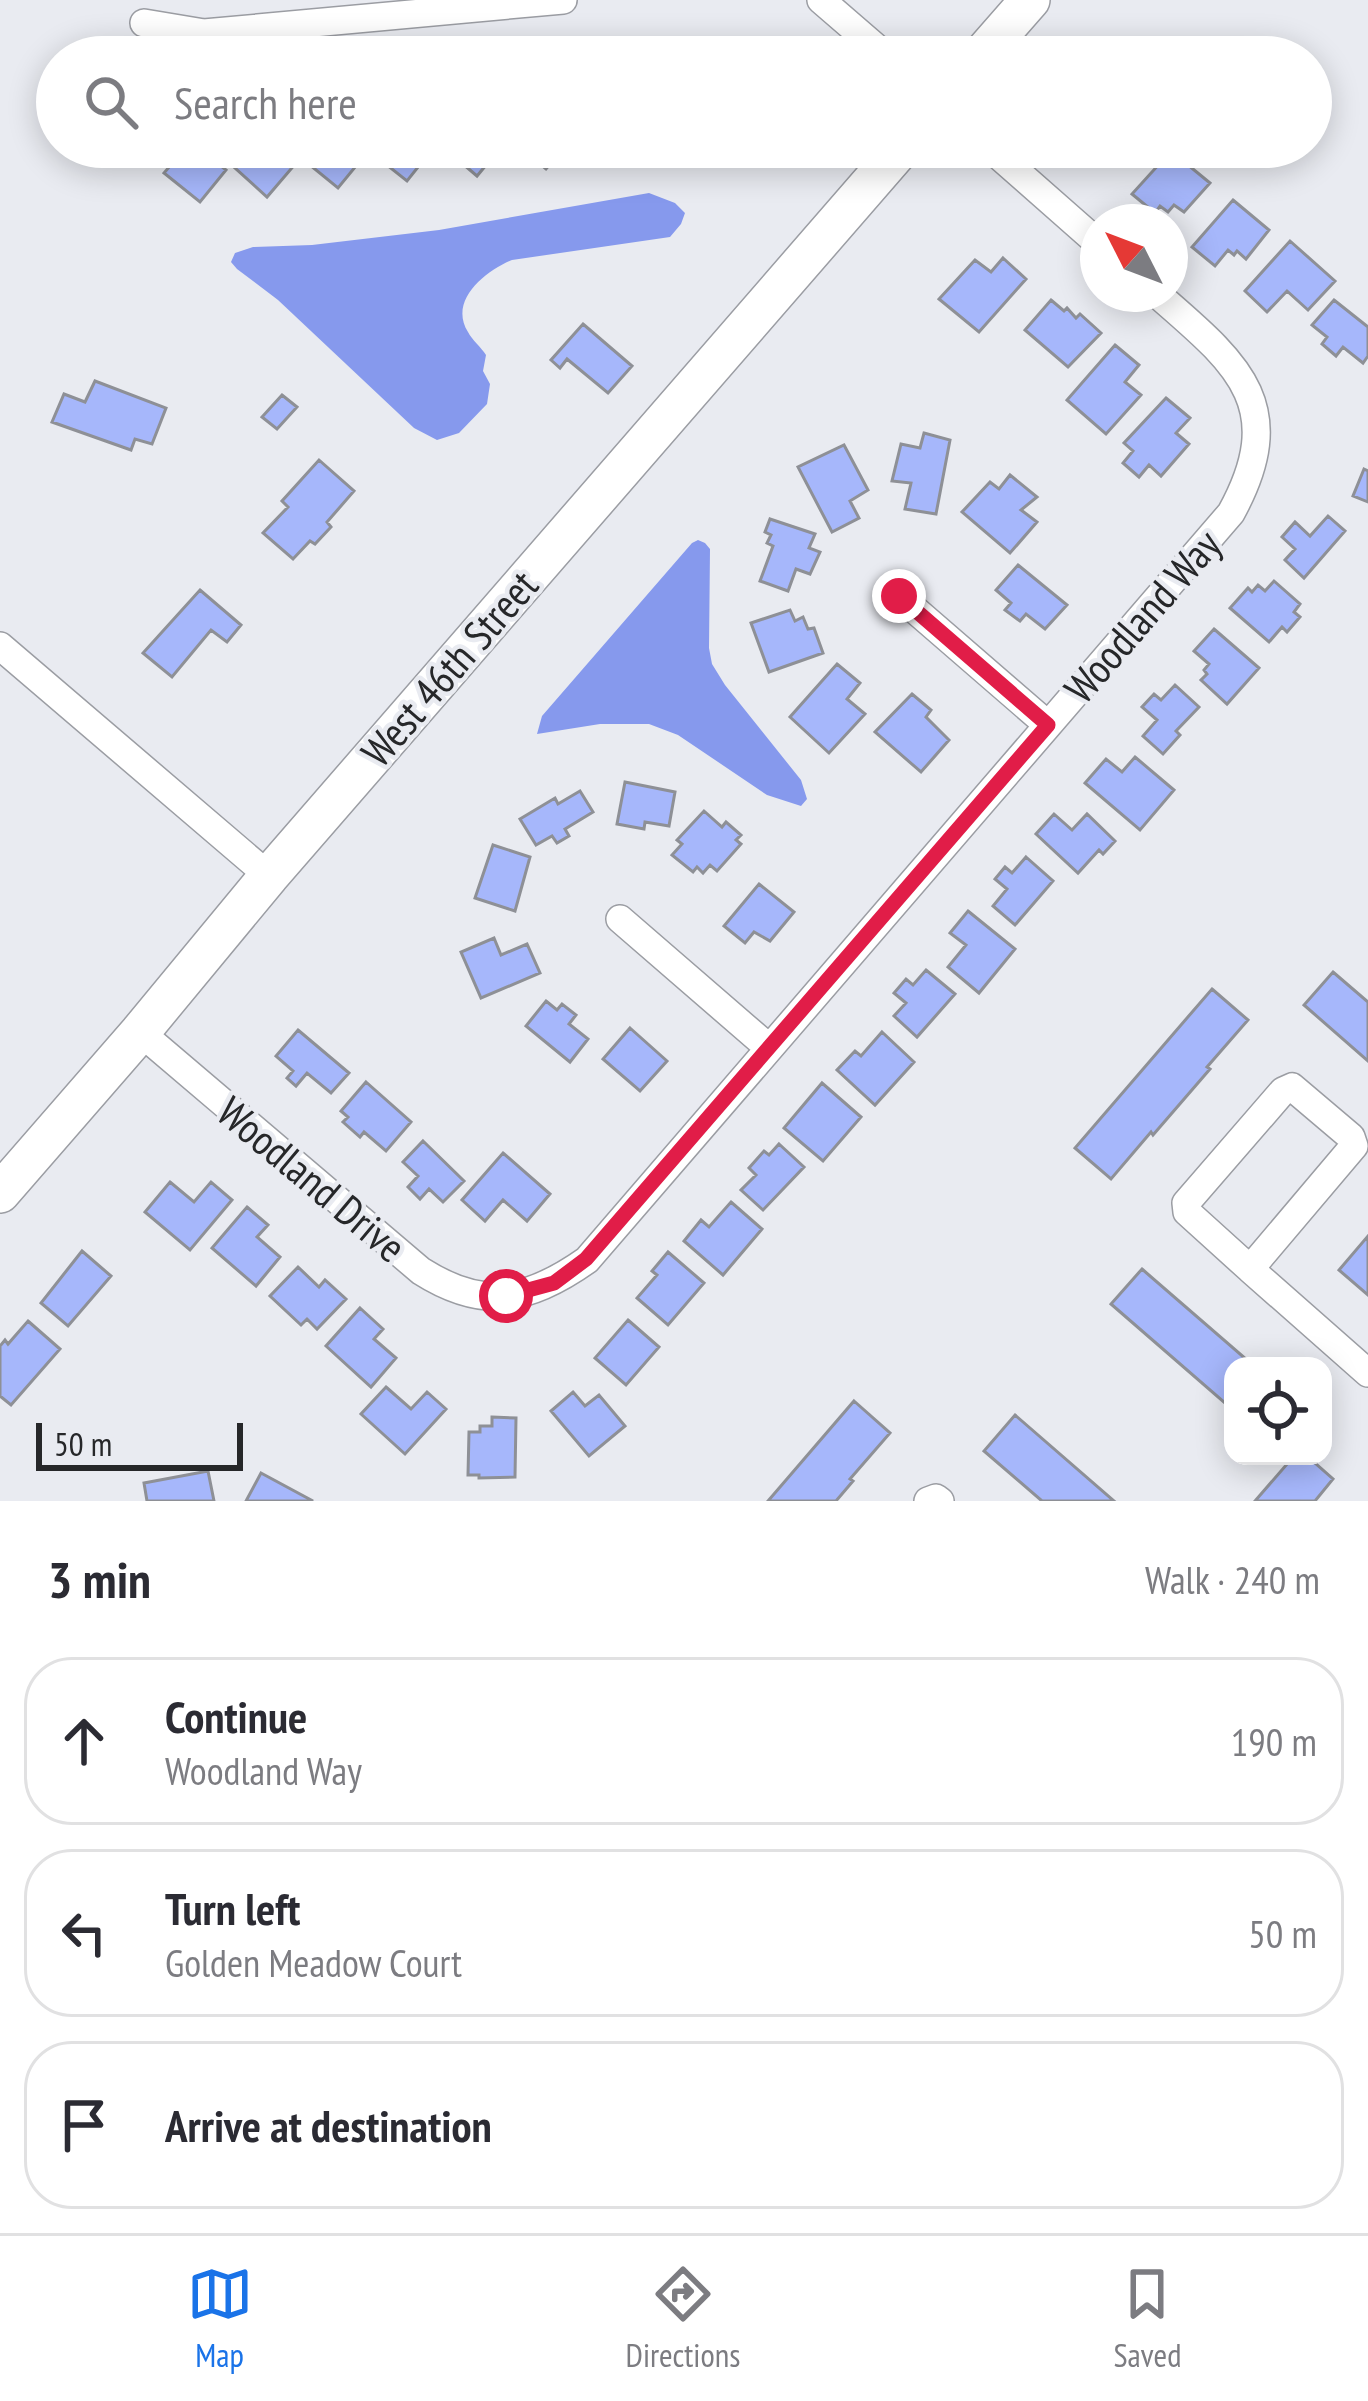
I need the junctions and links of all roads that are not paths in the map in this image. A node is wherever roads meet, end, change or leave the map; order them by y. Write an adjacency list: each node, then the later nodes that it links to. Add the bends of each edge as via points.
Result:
1 (562, 0): 4 (street, via 204,33)
2 (820, 0): 5 (street)
3 (1030, 0): 6 (street)
4 (144, 23)
5 (862, 36)
6 (998, 36)
7 (884, 168): 14 (street, West 46th Street)
8 (1013, 168): 9 (street)
9 (1080, 227)
10 (1177, 312): 13 (street, Woodland Way, via 1227,357 1247,391 1252,468 1231,513)
11 (899, 596): 13 (street)
12 (0, 646): 14 (street)
13 (1048, 725): 17 (street, Woodland Way)
14 (269, 876): 16 (street, West 46th Street)
15 (620, 919): 17 (street)
16 (140, 1032): 18 (street, West 46th Street); 20 (street, Woodland Drive, via 421,1271 466,1293)
17 (769, 1048): 20 (street, Woodland Way, via 586,1259 544,1287)
18 (0, 1193)
19 (1250, 1269): 19 (street, via 1354,1146 1292,1088 1186,1203); 21 (street)
20 (500, 1296)
21 (1368, 1372)
22 (928, 1501): 23 (street)
23 (940, 1501)

